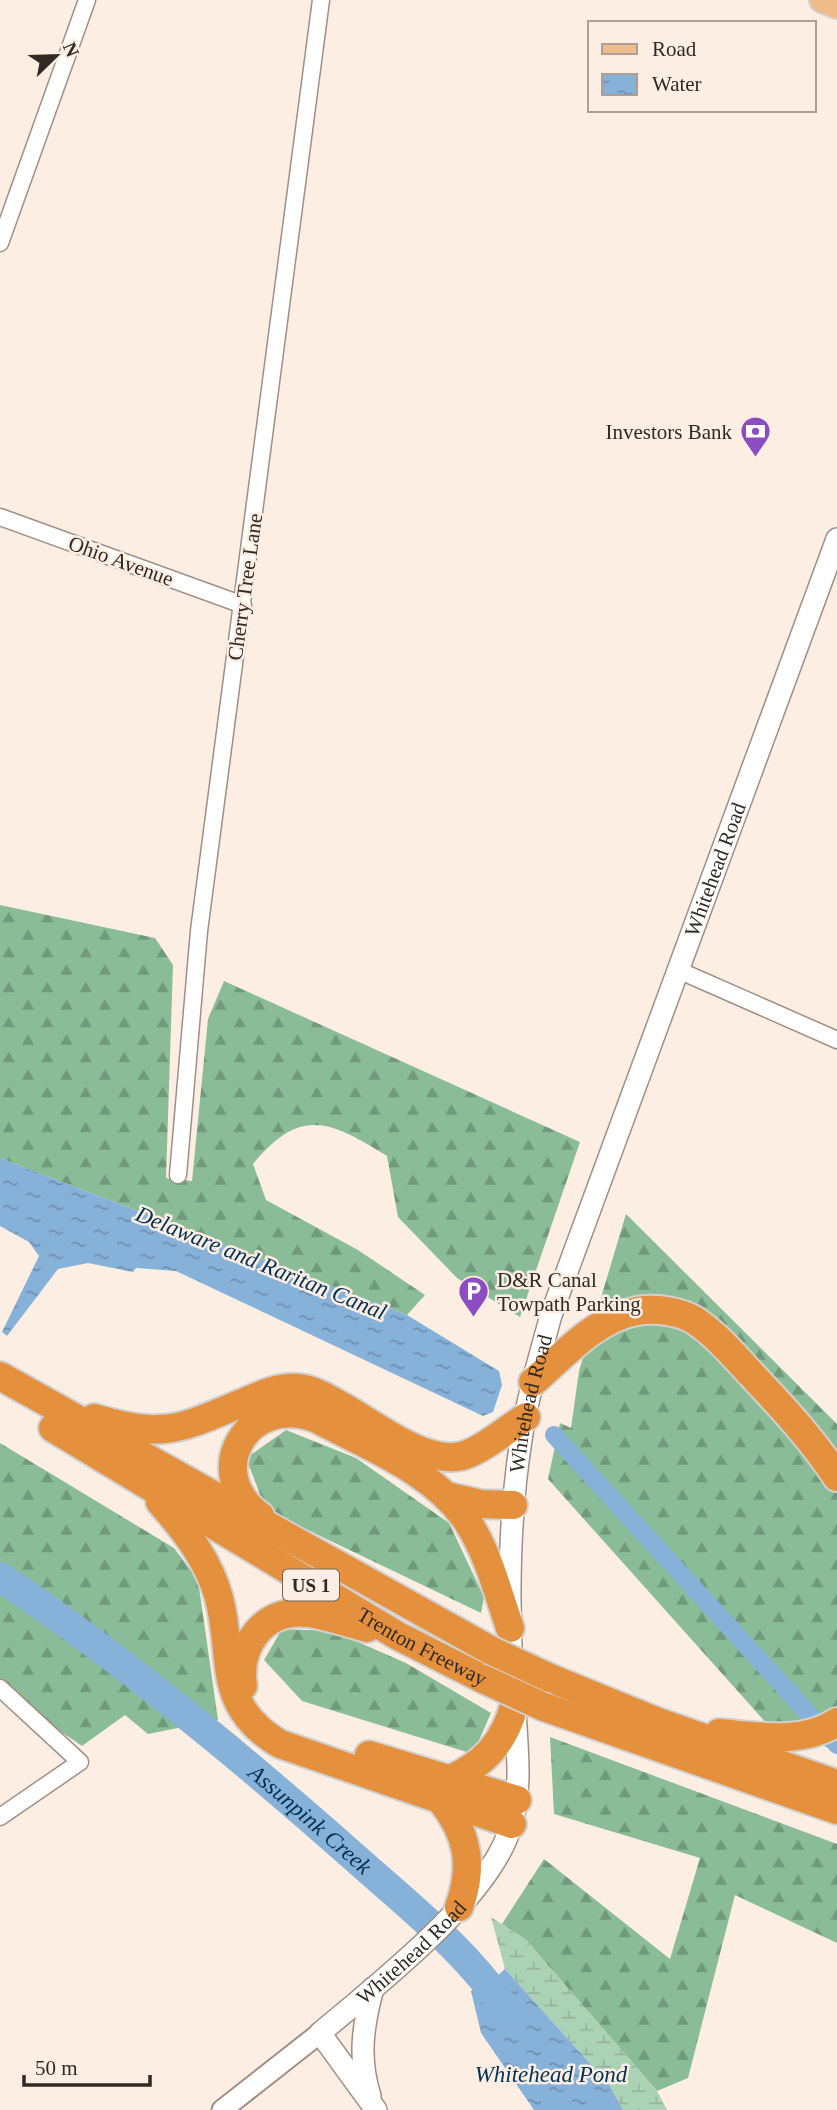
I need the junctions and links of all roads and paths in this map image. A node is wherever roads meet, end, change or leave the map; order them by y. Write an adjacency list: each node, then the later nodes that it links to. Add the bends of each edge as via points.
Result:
1 (87, 0): 5 (street)
2 (321, 0): 8 (street, Cherry Tree Lane)
3 (822, 0): 4 (main road)
4 (837, 6)
5 (0, 243)
6 (0, 517): 8 (street, Ohio Avenue)
7 (837, 539): 9 (main road, Whitehead Road)
8 (243, 605): 11 (street, Cherry Tree Lane, via 199,931)
9 (678, 970): 10 (street); 15 (main road, Whitehead Road, via 551,1315)
10 (837, 1040)
11 (178, 1175)
12 (0, 1376): 14 (highway, Trenton Freeway / US 1)
13 (0, 1396): 17 (highway, Trenton Freeway / US 1)
14 (39, 1400): 15 (highway, via 143,1431 166,1430 295,1387 324,1396 435,1456 466,1455); 20 (highway, Trenton Freeway / US 1)
15 (522, 1414): 16 (highway, via 581,1341 618,1316 657,1310 678,1314 694,1320 732,1353 813,1441); 19 (main road, Whitehead Road)
16 (837, 1477)
17 (144, 1485): 22 (highway, Trenton Freeway / US 1); 28 (highway, via 178,1523 211,1573 223,1622 230,1686 248,1721 280,1744)
18 (446, 1496): 19 (highway); 20 (highway, via 418,1475 315,1418 301,1412 267,1416 243,1435 236,1449 234,1482 250,1509); 21 (highway, via 468,1521 485,1554)
19 (513, 1505): 21 (main road, Whitehead Road)
20 (298, 1545): 26 (highway, Trenton Freeway / US 1, bridge, via 550,1678)
21 (510, 1628): 24 (main road, Whitehead Road)
22 (398, 1636): 26 (highway, Trenton Freeway / US 1, bridge, via 544,1707); 28 (highway, via 309,1614 275,1617 250,1638 241,1668 243,1685 255,1706 274,1722)
23 (0, 1688): 31 (street, via 80,1762)
24 (514, 1706): 28 (highway, via 497,1746); 30 (main road, Whitehead Road)
25 (837, 1722): 26 (highway, via 810,1734)
26 (772, 1761): 27 (highway, Trenton Freeway / US 1); 29 (highway, Trenton Freeway / US 1)
27 (837, 1784)
28 (445, 1789): 30 (highway); 32 (highway, via 467,1849 468,1870)
29 (837, 1810)
30 (515, 1812): 32 (main road, Whitehead Road, via 492,1870)
31 (0, 1817)
32 (456, 1909): 33 (main road, Whitehead Road)
33 (373, 1988): 34 (main road, Whitehead Road); 35 (main road, via 362,2048 365,2079)
34 (320, 2033): 35 (main road); 36 (street, Whitehead Road)
35 (375, 2109)
36 (222, 2110)

